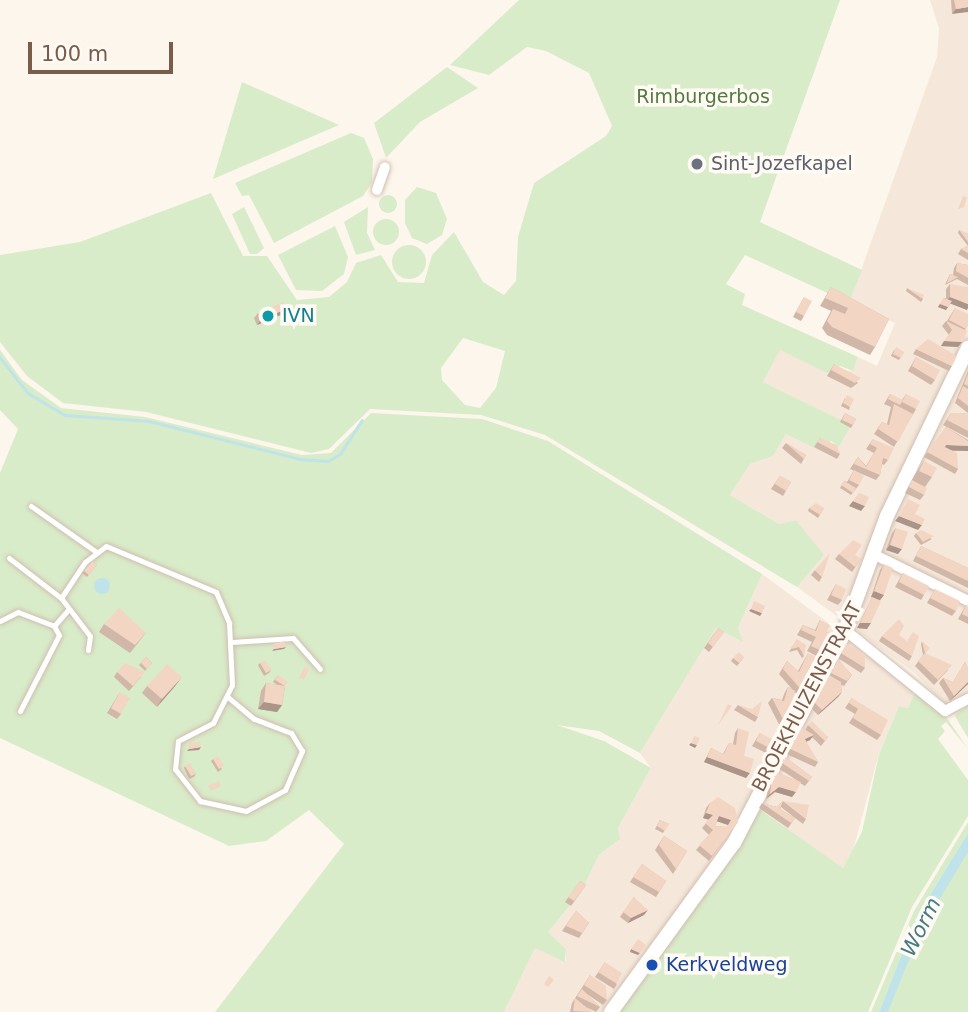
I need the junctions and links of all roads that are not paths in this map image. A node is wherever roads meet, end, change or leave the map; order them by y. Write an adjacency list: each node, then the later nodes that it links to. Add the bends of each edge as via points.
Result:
1 (385, 167): 2 (street)
2 (377, 190)
3 (968, 348): 6 (street, BROEKHUIZENSTRAAT, via 887,516)
4 (31, 506): 5 (lane)
5 (95, 551): 8 (lane); 14 (lane, via 118,548 216,592)
6 (875, 555): 9 (street); 13 (street, BROEKHUIZENSTRAAT)
7 (9, 558): 8 (lane)
8 (61, 598): 10 (lane)
9 (968, 601)
10 (68, 610): 12 (lane); 15 (lane, via 90,636)
11 (0, 621): 12 (lane, via 18,612)
12 (54, 626): 19 (lane, via 59,635)
13 (845, 629): 18 (street, via 945,711); 20 (street, BROEKHUIZENSTRAAT, via 728,852)
14 (232, 642): 16 (lane, via 293,638); 17 (lane)
15 (88, 650)
16 (320, 669)
17 (228, 697): 17 (lane, via 254,719 291,733 302,751 285,790 246,811 200,802 175,769 178,741 207,730)
18 (968, 699)
19 (20, 711)
20 (611, 1012)

